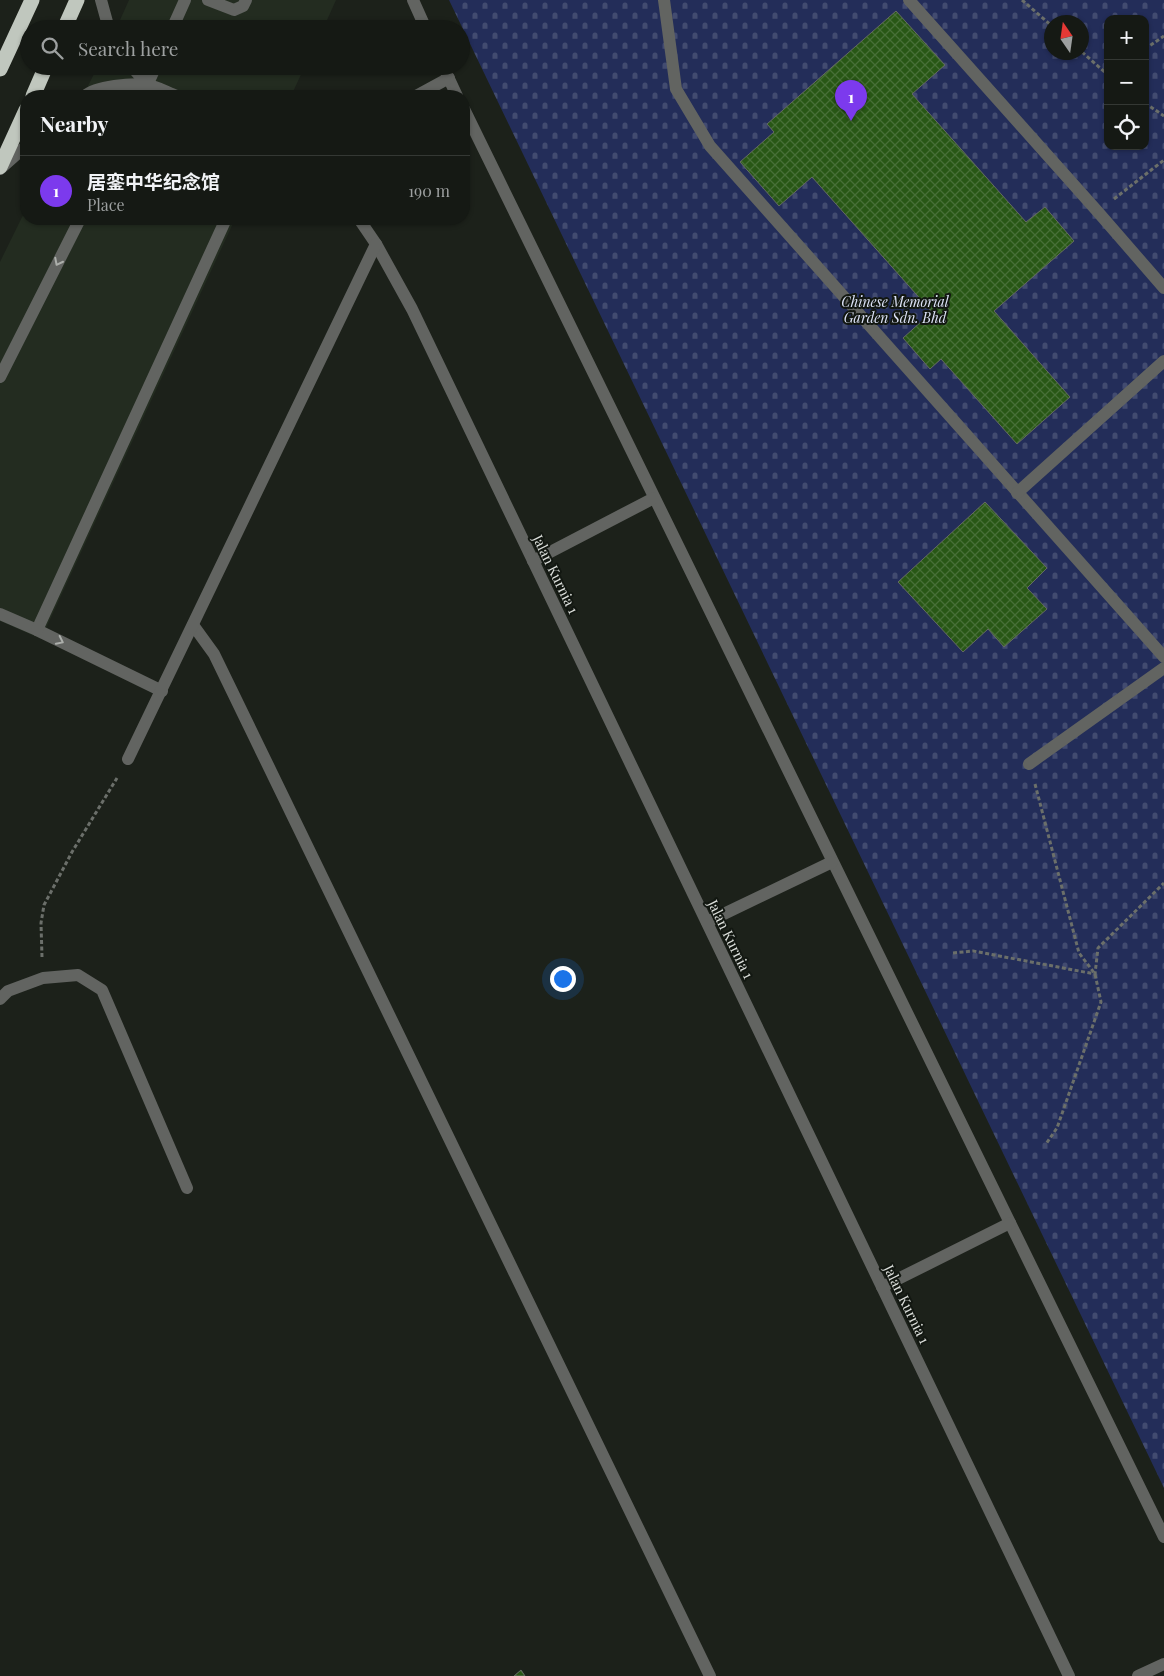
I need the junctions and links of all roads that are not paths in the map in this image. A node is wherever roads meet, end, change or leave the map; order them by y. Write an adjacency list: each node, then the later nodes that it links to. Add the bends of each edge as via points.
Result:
1 (32, 0): 10 (highway)
2 (77, 0): 11 (highway)
3 (101, 0): 12 (street)
4 (185, 0): 13 (street)
5 (208, 0): 6 (street, via 234,10 243,6)
6 (246, 0)
7 (413, 0): 14 (street)
8 (664, 0): 40 (street, via 676,89 710,146)
9 (909, 0): 37 (street)
10 (23, 20)
11 (68, 20)
12 (107, 20)
13 (176, 20)
14 (422, 20)
15 (20, 26): 16 (highway)
16 (0, 69)
17 (42, 75): 23 (highway)
18 (140, 75): 22 (street)
19 (152, 75): 22 (street)
20 (448, 75): 21 (street)
21 (449, 78): 27 (street); 28 (street)
22 (148, 84): 24 (street); 25 (street); 26 (street)
23 (36, 90)
24 (97, 90)
25 (145, 90)
26 (162, 90)
27 (427, 90)
28 (454, 90)
29 (470, 121): 41 (street)
30 (20, 123): 32 (highway)
31 (20, 151): 32 (street)
32 (0, 168)
33 (77, 225): 39 (street, one-way to 39)
34 (223, 225): 45 (street)
35 (362, 225): 36 (street, Jalan Kurnia 1)
36 (376, 244): 42 (street, Jalan Kurnia 1, via 412,308); 44 (street)
37 (1164, 288)
38 (1164, 361): 40 (street)
39 (0, 377)
40 (1017, 493): 46 (street)
41 (654, 498): 42 (street); 51 (street)
42 (533, 561): 52 (street, Jalan Kurnia 1)
43 (0, 614): 45 (street)
44 (193, 626): 48 (street); 59 (street, via 214,654)
45 (37, 630): 48 (street, one-way to 48)
46 (1164, 657)
47 (1164, 668): 50 (street)
48 (162, 691): 49 (street)
49 (128, 759)
50 (1030, 764)
51 (832, 862): 52 (street); 55 (street)
52 (706, 922): 56 (street, Jalan Kurnia 1)
53 (0, 999): 54 (street, via 8,991 43,978 78,974 102,990)
54 (187, 1188)
55 (1010, 1224): 56 (street); 57 (street)
56 (882, 1287): 60 (street, Jalan Kurnia 1)
57 (1164, 1537)
58 (1164, 1664): 61 (street)
59 (710, 1676)
60 (1069, 1676)
61 (1138, 1676)

